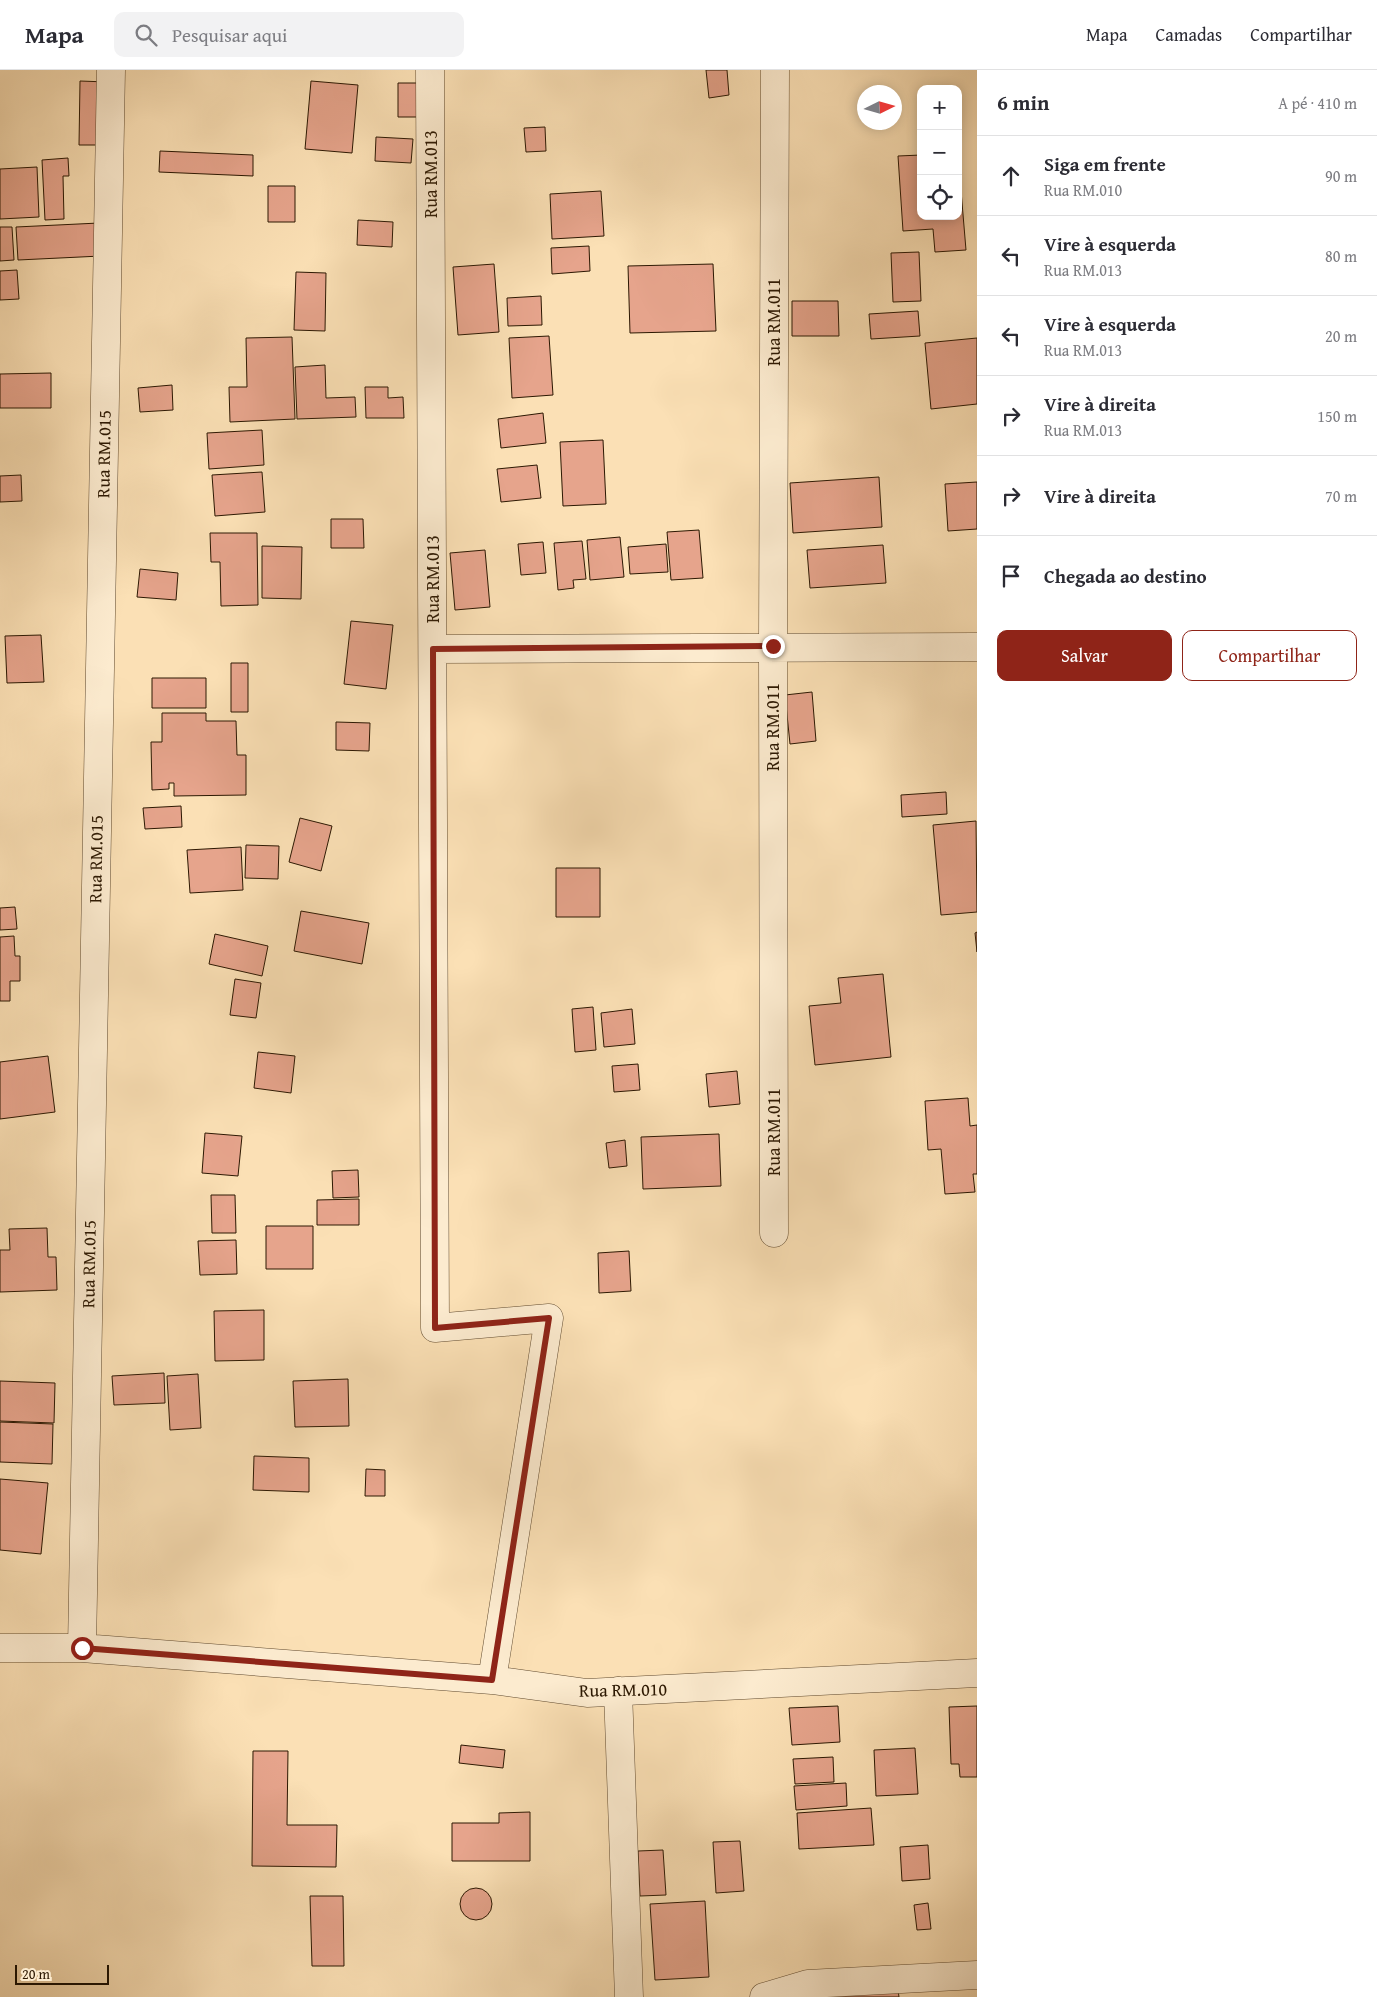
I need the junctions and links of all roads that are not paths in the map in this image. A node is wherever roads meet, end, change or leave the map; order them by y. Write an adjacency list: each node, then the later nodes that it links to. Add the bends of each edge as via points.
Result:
1 (111, 70): 9 (street, Rua RM.015)
2 (430, 70): 6 (street, Rua RM.013)
3 (775, 70): 4 (street, Rua RM.011)
4 (773, 646): 5 (street); 6 (street); 7 (street, Rua RM.011)
5 (977, 647)
6 (433, 649): 11 (street, Rua RM.013, via 435,1328 549,1318)
7 (774, 1233)
8 (0, 1648): 9 (street, Rua RM.010)
9 (82, 1648): 11 (street, Rua RM.010)
10 (977, 1673): 12 (street, Rua RM.010)
11 (492, 1680): 12 (street, Rua RM.010, via 587,1693)
12 (618, 1691): 15 (street)
13 (977, 1975): 14 (street)
14 (807, 1990): 16 (street)
15 (629, 1997)
16 (764, 1997)

